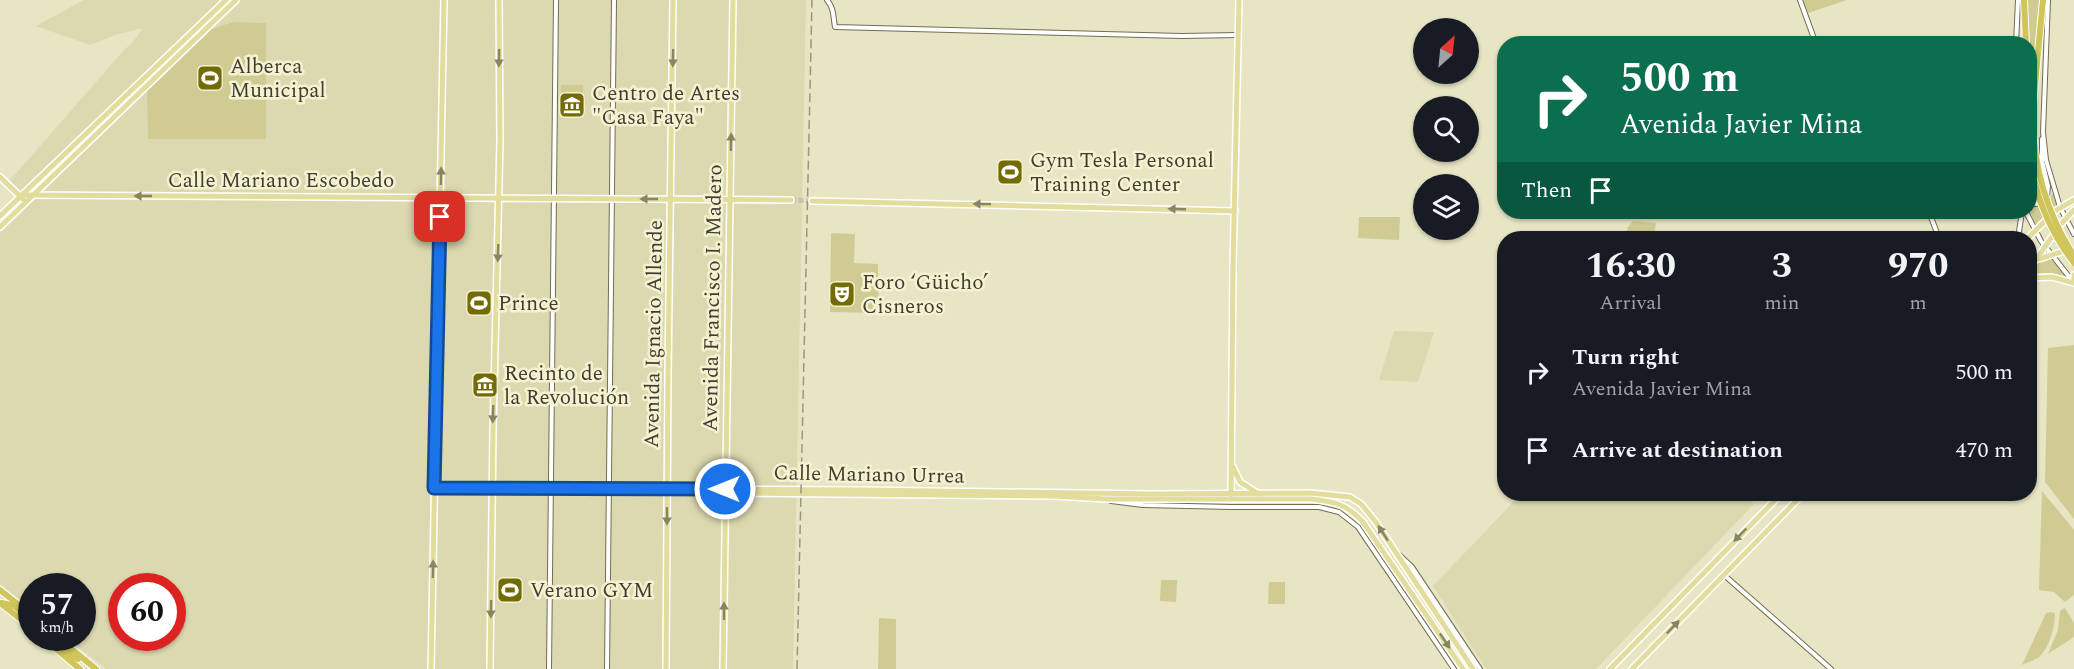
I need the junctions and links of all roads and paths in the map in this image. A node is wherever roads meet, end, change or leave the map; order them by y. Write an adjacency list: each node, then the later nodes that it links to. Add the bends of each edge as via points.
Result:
1 (226, 0): 26 (main road)
2 (236, 0): 25 (main road)
3 (444, 0): 27 (main road, one-way to 3)
4 (500, 0): 28 (main road, one-way to 28)
5 (556, 0): 29 (street)
6 (614, 0): 30 (street)
7 (673, 0): 31 (main road, Avenida Ignacio Allende, one-way to 31)
8 (733, 0): 32 (main road, Avenida Francisco I. Madero, one-way to 8)
9 (826, 0): 16 (street, via 834,13 835,27)
10 (1239, 0): 16 (main road)
11 (1800, 0): 17 (street)
12 (2018, 0): 18 (street)
13 (2024, 0): 19 (highway)
14 (2043, 0): 20 (highway, bridge)
15 (2048, 0): 21 (street)
16 (1239, 35): 39 (main road)
17 (1813, 36)
18 (2016, 36)
19 (2026, 36)
20 (2037, 63)
21 (2043, 132): 36 (street, via 2041,155 2048,194); 37 (street, via 2047,169)
22 (2037, 170): 50 (highway, bridge, via 2054,222)
23 (0, 177): 26 (main road)
24 (2037, 189): 53 (highway, bridge, via 2058,240)
25 (32, 195): 26 (main road); 27 (main road, Calle Mariano Escobedo, one-way to 25)
26 (23, 198): 40 (main road); 43 (main road)
27 (441, 198): 28 (main road, Calle Mariano Escobedo); 59 (main road)
28 (499, 198): 29 (main road, Calle Mariano Escobedo); 60 (main road, one-way to 60)
29 (554, 198): 30 (main road, Calle Mariano Escobedo); 61 (street)
30 (613, 199): 31 (main road, Calle Mariano Escobedo, one-way to 30); 62 (street)
31 (671, 199): 32 (main road, Calle Mariano Escobedo); 63 (main road, Avenida Ignacio Allende)
32 (730, 199): 33 (main road, Calle Mariano Escobedo); 58 (main road, Avenida Francisco I. Madero)
33 (791, 200)
34 (2074, 200): 37 (main road)
35 (812, 201): 39 (main road, one-way to 35)
36 (2037, 202)
37 (2060, 207): 41 (street); 44 (main road)
38 (2074, 210): 41 (main road)
39 (1236, 211): 57 (main road)
40 (0, 216)
41 (2065, 218): 46 (street); 47 (main road)
42 (2028, 219): 44 (street)
43 (0, 227)
44 (2035, 231)
45 (2037, 234): 47 (street)
46 (2074, 234)
47 (2046, 247): 49 (street); 51 (main road)
48 (2074, 250): 49 (main road)
49 (2051, 254): 52 (main road); 56 (street)
50 (2074, 256)
51 (2037, 259)
52 (2037, 260)
53 (2074, 263)
54 (2074, 275): 56 (main road)
55 (2037, 278): 56 (main road)
56 (2074, 283)
57 (1231, 462): 66 (main road, via 1240,482); 67 (main road)
58 (725, 469): 64 (main road, Avenida Francisco I. Madero); 65 (main road, via 733,483)
59 (434, 488): 60 (main road, Calle Mariano Urrea); 88 (main road, one-way to 59)
60 (492, 488): 61 (main road, Calle Mariano Urrea); 89 (main road, one-way to 89)
61 (551, 488): 62 (main road, Calle Mariano Urrea); 90 (street)
62 (609, 488): 63 (main road, Calle Mariano Urrea); 91 (street)
63 (667, 489): 64 (main road, Calle Mariano Urrea); 92 (main road, Avenida Ignacio Allende, one-way to 92)
64 (725, 489): 65 (main road, Calle Mariano Urrea); 71 (main road, Avenida Francisco I. Madero)
65 (745, 489): 67 (main road, Calle Mariano Urrea)
66 (1260, 494): 67 (main road); 74 (main road, one-way to 66, via 1368,512 1350,497)
67 (1231, 497): 68 (main road, Calle Mariano Urrea); 72 (main road, via 1338,503 1354,512)
68 (1105, 499): 71 (main road, Calle Mariano Urrea, via 737,493); 73 (street, via 1143,505 1330,509 1349,518)
69 (1774, 501): 85 (main road, one-way to 85)
70 (1796, 501): 75 (main road)
71 (725, 507): 93 (main road, Avenida Francisco I. Madero, one-way to 71)
72 (1377, 543): 73 (main road); 95 (main road, one-way to 95)
73 (1371, 547): 94 (street)
74 (1395, 551): 96 (main road); 97 (street, via 1412,567)
75 (1724, 575): 98 (main road, one-way to 75); 99 (street)
76 (0, 590): 78 (highway)
77 (1, 603): 79 (highway); 80 (highway)
78 (18, 604)
79 (18, 609)
80 (18, 617)
81 (59, 651): 86 (highway)
82 (66, 651): 84 (highway, via 78,659)
83 (74, 651): 84 (highway)
84 (80, 656): 87 (highway)
85 (1612, 667)
86 (81, 669)
87 (96, 669)
88 (431, 669)
89 (490, 669)
90 (549, 669)
91 (607, 669)
92 (666, 669)
93 (723, 669)
94 (1454, 669)
95 (1463, 669)
96 (1473, 669)
97 (1480, 669)
98 (1632, 669)
99 (1831, 669)

